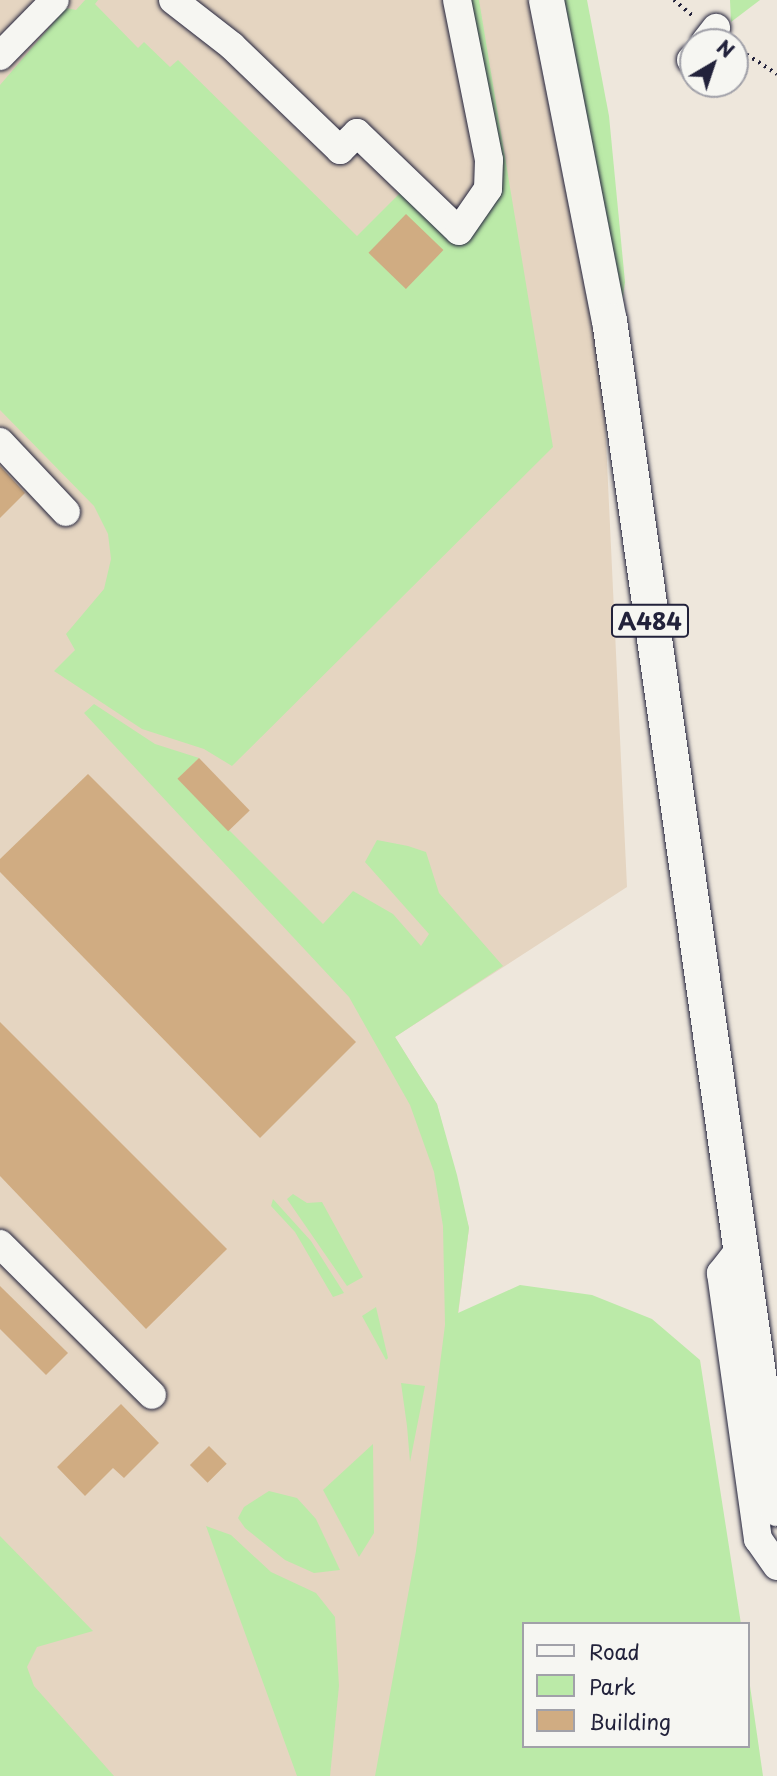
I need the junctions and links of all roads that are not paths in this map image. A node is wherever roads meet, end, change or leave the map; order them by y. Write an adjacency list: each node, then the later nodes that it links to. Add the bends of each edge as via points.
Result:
1 (55, 0): 7 (lane)
2 (173, 0): 6 (lane)
3 (197, 0): 6 (lane)
4 (457, 0): 6 (lane, via 489,160 488,188 459,231 357,133 340,150)
5 (545, 0): 11 (main road, A484, via 609,320)
6 (212, 26)
7 (0, 56)
8 (0, 442): 9 (lane)
9 (66, 512)
10 (0, 1244): 12 (lane)
11 (743, 1245): 13 (main road, A484); 14 (lane, via 721,1273 758,1539)
12 (152, 1395)
13 (777, 1508)
14 (777, 1566)

